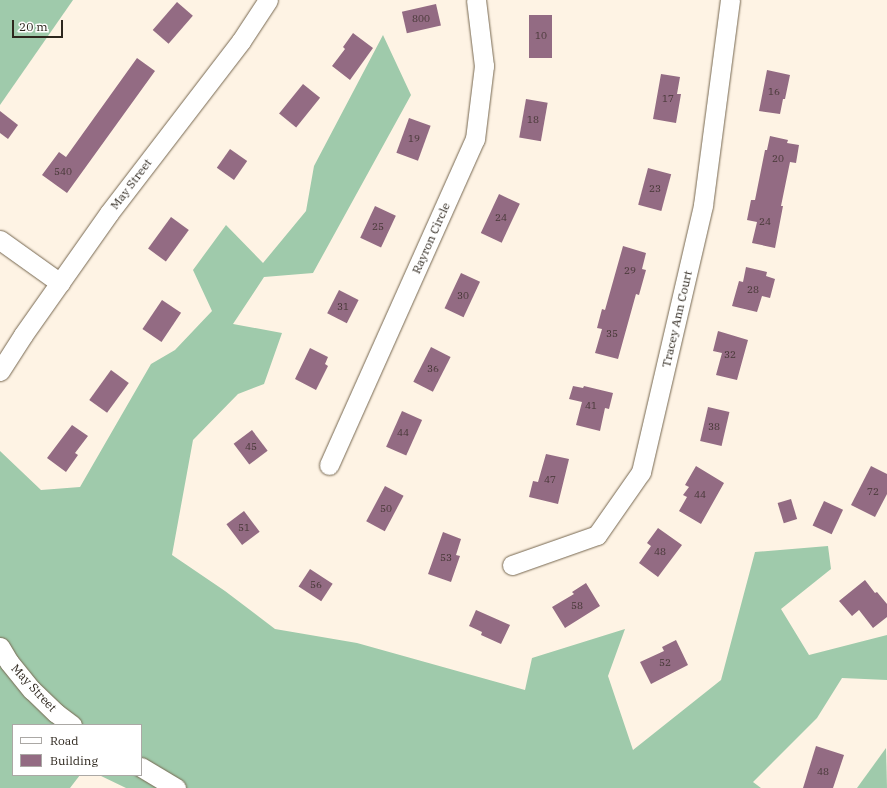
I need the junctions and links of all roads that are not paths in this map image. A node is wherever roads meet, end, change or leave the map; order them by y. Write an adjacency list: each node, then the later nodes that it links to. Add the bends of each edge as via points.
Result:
1 (268, 0): 5 (street, May Street, via 241,41 148,162)
2 (476, 0): 7 (street, Rayron Circle, via 484,66 475,139)
3 (730, 0): 8 (street, Tracey Ann Court, via 703,205 641,472 597,535)
4 (0, 240): 5 (street)
5 (60, 283): 6 (street, May Street)
6 (0, 371)
7 (329, 465)
8 (512, 565)
9 (0, 647): 10 (street, May Street, via 32,690)
10 (71, 724)
11 (142, 768): 12 (street)
12 (176, 788)

